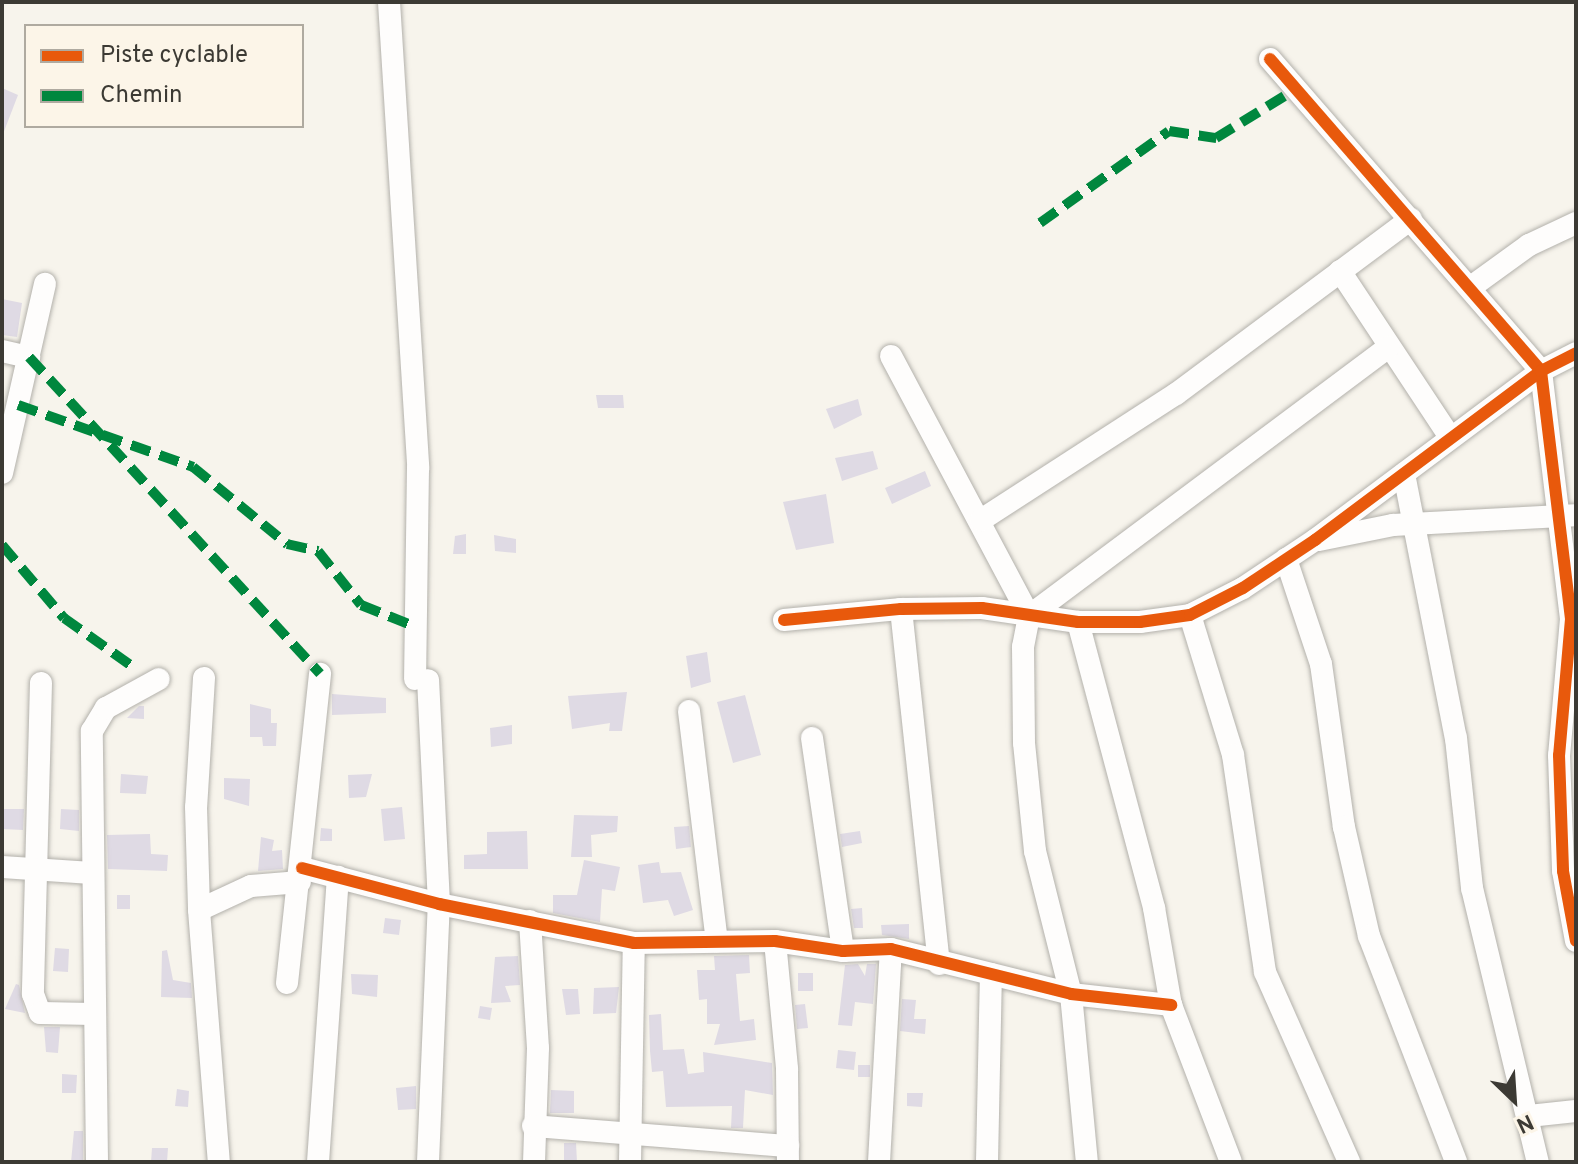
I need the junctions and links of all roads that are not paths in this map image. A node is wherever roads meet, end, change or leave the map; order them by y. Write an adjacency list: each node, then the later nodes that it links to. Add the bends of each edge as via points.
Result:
1 (389, 2): 38 (street, via 418,468 422,679)
2 (1270, 59): 3 (street)
3 (1411, 219): 5 (street); 7 (street)
4 (1576, 223): 7 (street, via 1529,245)
5 (1340, 271): 8 (street); 18 (street, via 1176,394)
6 (45, 284): 12 (street)
7 (1471, 287): 13 (street)
8 (1388, 347): 14 (street); 24 (street)
9 (2, 351): 12 (street)
10 (1576, 353): 13 (street)
11 (891, 356): 18 (street)
12 (29, 357): 15 (street)
13 (1541, 371): 14 (street); 17 (street)
14 (1450, 437): 16 (street)
15 (2, 473)
16 (1404, 474): 19 (street); 20 (street)
17 (1568, 515): 19 (street); 43 (street, via 1571,619 1559,755 1563,871)
18 (981, 520): 24 (street)
19 (1411, 524): 20 (street); 54 (street, via 1456,738 1472,888)
20 (1315, 540): 21 (street)
21 (1286, 559): 23 (street); 69 (street, via 1321,664 1344,827 1369,936)
22 (901, 609): 24 (street, via 982,608); 25 (street); 47 (street)
23 (1190, 615): 26 (street); 68 (street, via 1233,755 1265,972)
24 (1029, 616): 26 (street); 50 (street, via 1023,647 1024,743 1035,851)
25 (784, 620)
26 (1078, 622): 51 (street, via 1154,908)
27 (320, 674): 36 (street)
28 (204, 678): 39 (street, via 196,807)
29 (159, 679): 35 (street, via 106,708 92,731)
30 (41, 683): 34 (street)
31 (689, 711): 41 (street)
32 (812, 738): 46 (street)
33 (2, 867): 34 (street)
34 (36, 867): 35 (street); 52 (street, via 36,1010)
35 (92, 873): 52 (street)
36 (301, 875): 37 (street); 39 (street, via 251,886); 49 (street)
37 (338, 877): 38 (street); 60 (street)
38 (439, 904): 40 (street); 61 (street)
39 (199, 910): 59 (street)
40 (530, 921): 44 (street); 55 (street, via 538,1048)
41 (717, 941): 42 (street); 44 (street)
42 (775, 941): 46 (street); 57 (street, via 787,1069)
43 (1576, 941)
44 (634, 943): 56 (street)
45 (891, 949): 46 (street); 47 (street); 64 (street)
46 (843, 951)
47 (939, 964): 48 (street)
48 (991, 974): 50 (street); 65 (street)
49 (287, 983)
50 (1071, 994): 51 (street); 66 (street)
51 (1171, 1005): 67 (street)
52 (94, 1014): 58 (street)
53 (1576, 1111): 54 (street)
54 (1529, 1116): 70 (street)
55 (533, 1126): 56 (street); 62 (street)
56 (629, 1133): 57 (street); 63 (street)
57 (788, 1154)
58 (97, 1162)
59 (219, 1162)
60 (318, 1162)
61 (428, 1162)
62 (534, 1162)
63 (630, 1162)
64 (879, 1162)
65 (987, 1162)
66 (1087, 1162)
67 (1231, 1162)
68 (1349, 1162)
69 (1456, 1162)
70 (1538, 1162)

